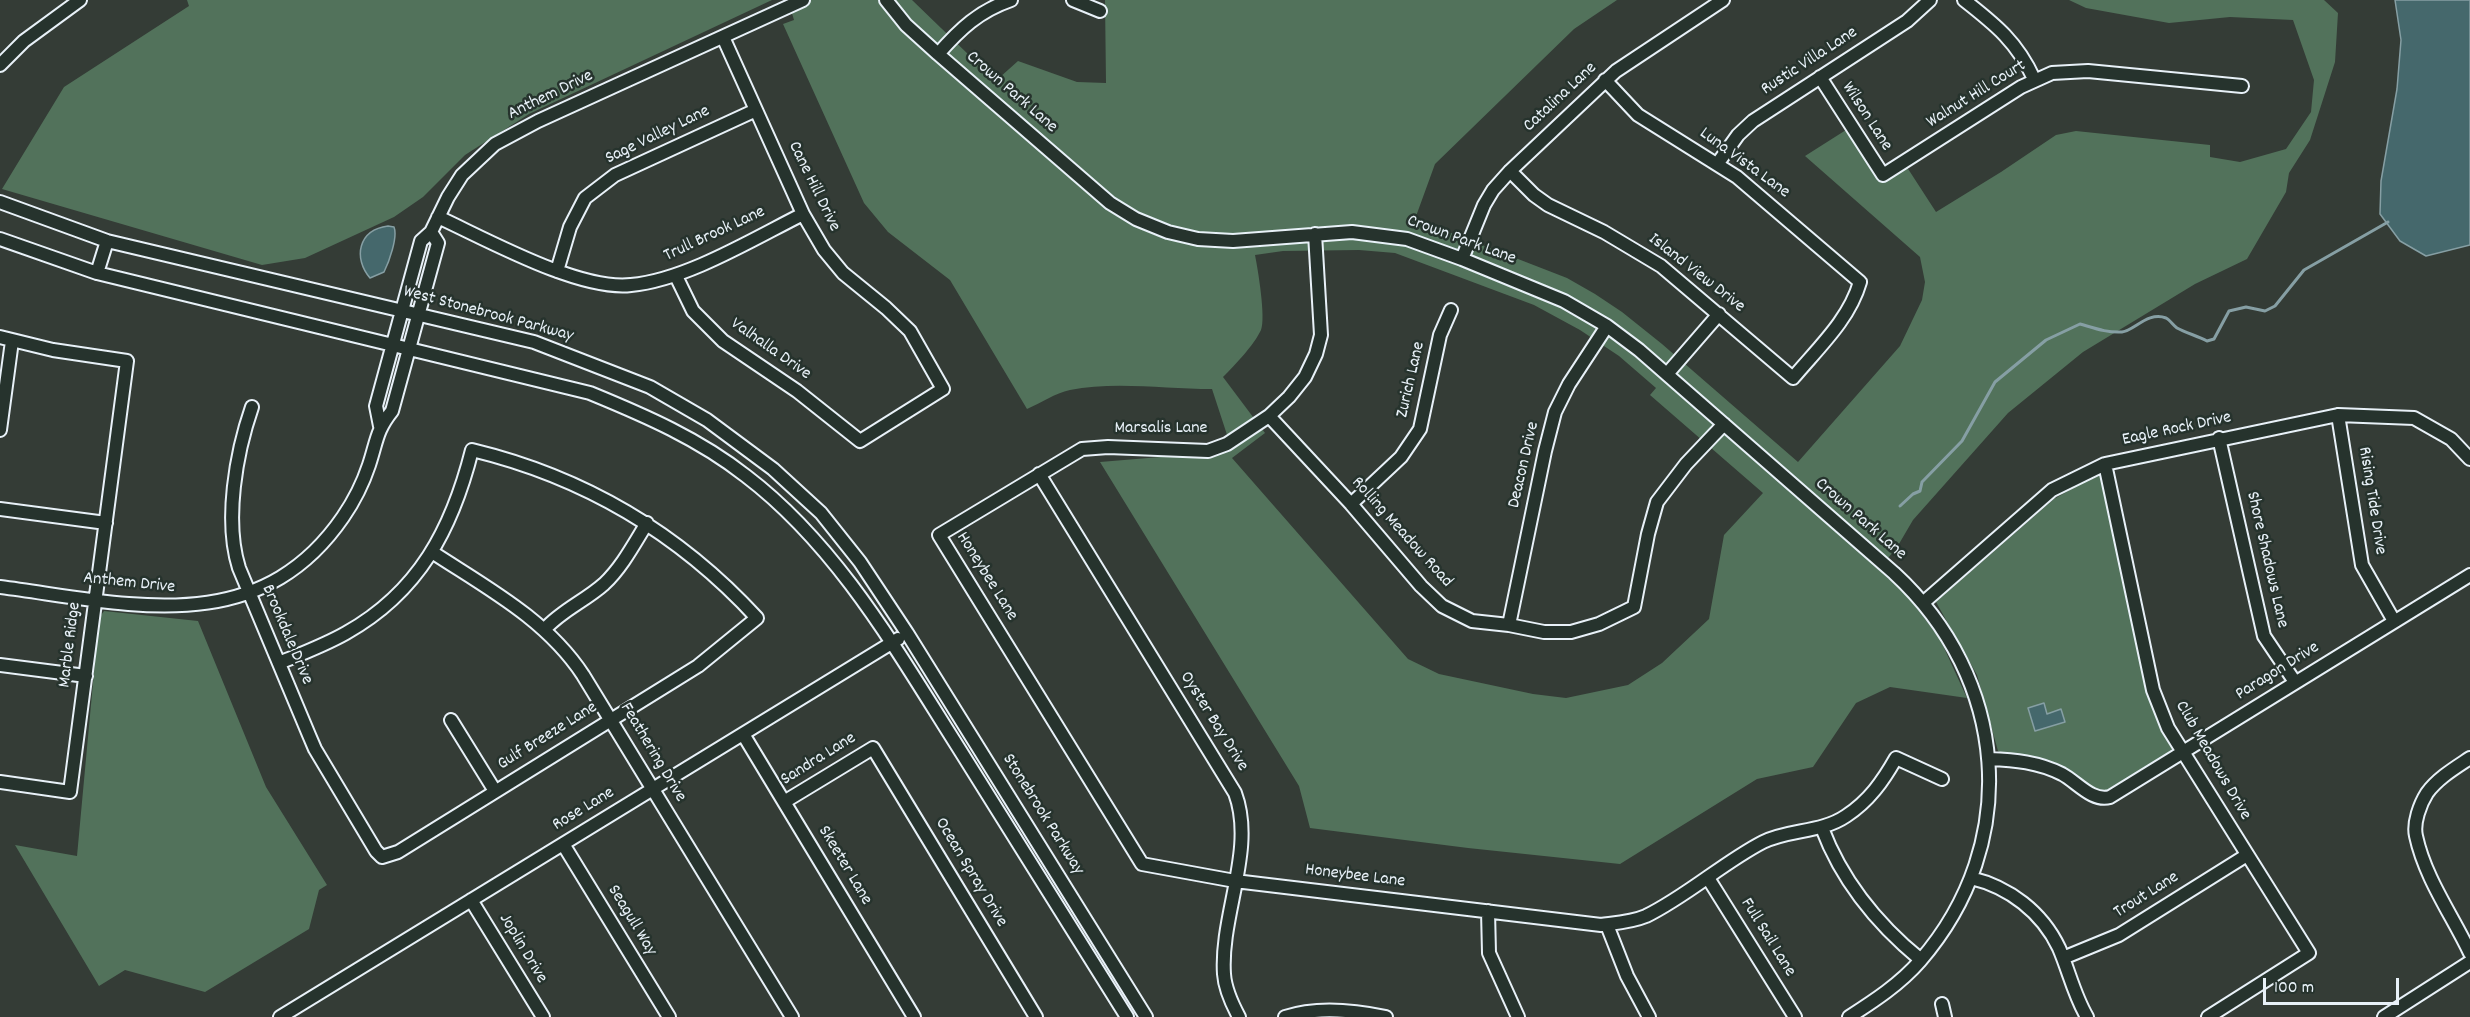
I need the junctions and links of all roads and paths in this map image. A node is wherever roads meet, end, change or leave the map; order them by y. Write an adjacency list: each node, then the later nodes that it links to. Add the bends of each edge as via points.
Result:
1 (80, 0): 12 (street)
2 (803, 0): 10 (street, Anthem Drive)
3 (886, 0): 11 (street, Crown Park Lane)
4 (1011, 0): 11 (street, via 974,18)
5 (1073, 0): 9 (street)
6 (1723, 0): 15 (street, Catalina Lane)
7 (1930, 0): 13 (street, Rustic Villa Lane, via 1913,16)
8 (1964, 0): 14 (street, via 2013,42)
9 (1100, 11)
10 (723, 37): 17 (street, Cane Hill Drive); 23 (street, Anthem Drive, via 495,144 462,175)
11 (938, 54): 25 (street, Crown Park Lane, via 1110,203 1136,219 1198,239 1233,241)
12 (0, 65)
13 (1820, 77): 18 (street, Rustic Villa Lane, via 1753,121); 20 (street, Wilson Lane)
14 (2034, 79): 16 (street, Walnut Hill Court, via 2079,70); 20 (street, Walnut Hill Court)
15 (1605, 80): 18 (street, Luna Vista Lane, via 1638,115); 19 (street, Catalina Lane)
16 (2242, 86)
17 (756, 110): 22 (street, Cane Hill Drive); 29 (street, Sage Valley Lane, via 615,175 585,198 570,227)
18 (1718, 163): 41 (street, Luna Vista Lane, via 1755,190 1860,282 1844,318)
19 (1510, 171): 28 (street, Catalina Lane, via 1484,205); 35 (street, Island View Drive, via 1541,201 1642,254)
20 (1883, 176)
21 (0, 202): 27 (street, West Stonebrook Parkway)
22 (803, 214): 31 (street, Trull Brook Lane); 50 (street, Cane Hill Drive, via 843,273 910,331 943,389)
23 (438, 217): 24 (street, Anthem Drive); 29 (street, Trull Brook Lane)
24 (432, 232): 32 (street, Anthem Drive, via 421,241); 34 (street, Anthem Drive, via 438,243)
25 (1315, 234): 28 (street, Crown Park Lane, via 1378,234 1407,239); 45 (street, Marsalis Lane, via 1321,335 1305,377 1290,398)
26 (0, 239): 30 (street)
27 (107, 241): 30 (street); 32 (street, West Stonebrook Parkway)
28 (1462, 259): 36 (street, Crown Park Lane, via 1564,301)
29 (557, 271): 31 (street, Trull Brook Lane, via 585,280 629,286)
30 (97, 273): 38 (street)
31 (676, 276): 50 (street, Valhalla Drive, via 693,310 723,341 798,391)
32 (402, 310): 34 (street, West Stonebrook Parkway); 38 (street, Anthem Drive)
33 (1450, 310): 54 (street, Zurich Lane, via 1440,335 1420,429 1401,457)
34 (418, 314): 39 (street, Anthem Drive); 68 (street, West Stonebrook Parkway, via 534,342 650,387 707,420 821,513 860,562)
35 (1719, 314): 40 (street); 41 (street, Island View Drive)
36 (1607, 326): 40 (street, Crown Park Lane); 66 (street, Deacon Drive, via 1555,412)
37 (6, 339): 42 (street); 56 (street, Marble Ridge, via 127,361)
38 (392, 345): 39 (street); 47 (street, Anthem Drive, via 376,406)
39 (409, 349): 47 (street, Anthem Drive, via 392,411); 69 (street, via 590,393 691,439 747,476 811,536)
40 (1667, 374): 46 (street, Crown Park Lane)
41 (1792, 378)
42 (3, 389): 48 (street)
43 (252, 407): 62 (street, Brookdale Drive, via 243,432 231,523 233,550)
44 (2338, 415): 49 (street, Eagle Rock Drive); 51 (street, Eagle Rock Drive, via 2414,418 2451,439); 65 (street, Rising Tide Drive, via 2362,564)
45 (1269, 416): 53 (street, Marsalis Lane, via 1227,444 1209,451 1082,449); 54 (street, Rolling Meadow Road)
46 (1724, 424): 64 (street, Crown Park Lane); 66 (street, Rolling Meadow Road, via 1657,502 1634,607 1571,632 1544,632)
47 (380, 426): 62 (street, Anthem Drive, via 364,479 333,531 295,567)
48 (0, 430)
49 (2219, 438): 52 (street, Eagle Rock Drive); 73 (street, Shore Shadows Lane, via 2264,636)
50 (860, 441)
51 (2470, 459)
52 (2105, 464): 64 (street, Eagle Rock Drive, via 2052,490); 78 (street, Club Meadows Drive, via 2152,690)
53 (1040, 474): 58 (street, Marsalis Lane); 92 (street, Oyster Bay Drive, via 1235,793 1242,834)
54 (1351, 504): 66 (street, Rolling Meadow Road, via 1442,606 1472,621)
55 (0, 509): 56 (street)
56 (106, 523): 63 (street, Marble Ridge)
57 (647, 523): 59 (street, via 568,481 472,450 454,509); 67 (street, via 609,578); 75 (street, Gulf Breeze Lane, via 705,567 757,618 708,660)
58 (939, 535): 92 (street, Honeybee Lane, via 1142,864)
59 (432, 552): 67 (street, Feathering Drive); 70 (street, via 404,588 371,617 333,640)
60 (2470, 575): 65 (street, Paragon Drive)
61 (0, 587): 63 (street, Anthem Drive)
62 (249, 592): 63 (street, Anthem Drive, via 184,607); 70 (street, Brookdale Drive)
63 (96, 599): 72 (street, Marble Ridge)
64 (1924, 602): 80 (street, Crown Park Lane, via 1969,678 1980,706)
65 (2394, 621): 73 (street, Paragon Drive)
66 (1509, 625)
67 (545, 629): 75 (street, Feathering Drive, via 574,662)
68 (907, 633): 69 (street, Rose Lane); 108 (street, Stonebrook Parkway)
69 (892, 642): 76 (street, Rose Lane); 107 (street, Stonebrook Parkway)
70 (279, 663): 89 (street, Brookdale Drive, via 323,764)
71 (0, 664): 72 (street)
72 (86, 676): 82 (street, Marble Ridge, via 70,792)
73 (2295, 682): 78 (street, Paragon Drive)
74 (451, 720): 84 (street)
75 (611, 720): 83 (street, Feathering Drive); 84 (street, Gulf Breeze Lane)
76 (743, 734): 83 (street, Rose Lane); 85 (street, Skeeter Lane)
77 (873, 747): 85 (street, Sandra Lane); 106 (street, Ocean Spray Drive)
78 (2183, 754): 80 (street, Paragon Drive, via 2104,799 2041,765); 88 (street, Club Meadows Drive)
79 (2470, 758): 96 (street, via 2428,792 2415,834 2427,869)
80 (1989, 759): 91 (street, Crown Park Lane, via 1988,809)
81 (1942, 778): 86 (street, Honeybee Lane, via 1896,758 1880,787 1865,802 1845,818)
82 (0, 782)
83 (652, 789): 87 (street, Rose Lane); 104 (street, Feathering Drive)
84 (495, 791): 89 (street, Gulf Breeze Lane, via 398,852)
85 (784, 802): 105 (street, Skeeter Lane)
86 (1822, 828): 90 (street, Honeybee Lane, via 1791,832 1763,842); 98 (street, via 1853,889 1886,929)
87 (563, 844): 93 (street, Rose Lane); 103 (street, Seagull Way)
88 (2247, 855): 97 (street, Trout Lane, via 2110,940); 118 (street, Club Meadows Drive, via 2309,953)
89 (382, 857)
90 (1708, 878): 95 (street, Honeybee Lane, via 1645,916); 114 (street, Full Sail Lane)
91 (1971, 878): 97 (street, via 2000,888 2027,906 2048,930); 98 (street, Crown Park Lane, via 1948,922)
92 (1235, 881): 94 (street, Honeybee Lane); 109 (street, Oyster Bay Drive, via 1224,975)
93 (471, 900): 101 (street, Rose Lane); 102 (street, Joplin Drive)
94 (1488, 911): 95 (street, Honeybee Lane); 112 (street, via 1490,953)
95 (1607, 924): 113 (street, via 1627,976)
96 (2470, 953)
97 (2063, 958): 117 (street)
98 (1921, 960): 115 (street, Crown Park Lane, via 1882,995)
99 (2470, 962): 119 (street)
100 (1942, 1004): 116 (street)
101 (280, 1017)
102 (543, 1017)
103 (669, 1017)
104 (792, 1017)
105 (914, 1017)
106 (1036, 1017)
107 (1126, 1017)
108 (1146, 1017)
109 (1239, 1017)
110 (1285, 1017): 111 (street, via 1337,1010)
111 (1386, 1017)
112 (1518, 1017)
113 (1649, 1017)
114 (1795, 1017)
115 (1849, 1017)
116 (1945, 1017)
117 (2087, 1017)
118 (2208, 1017)
119 (2384, 1017)

